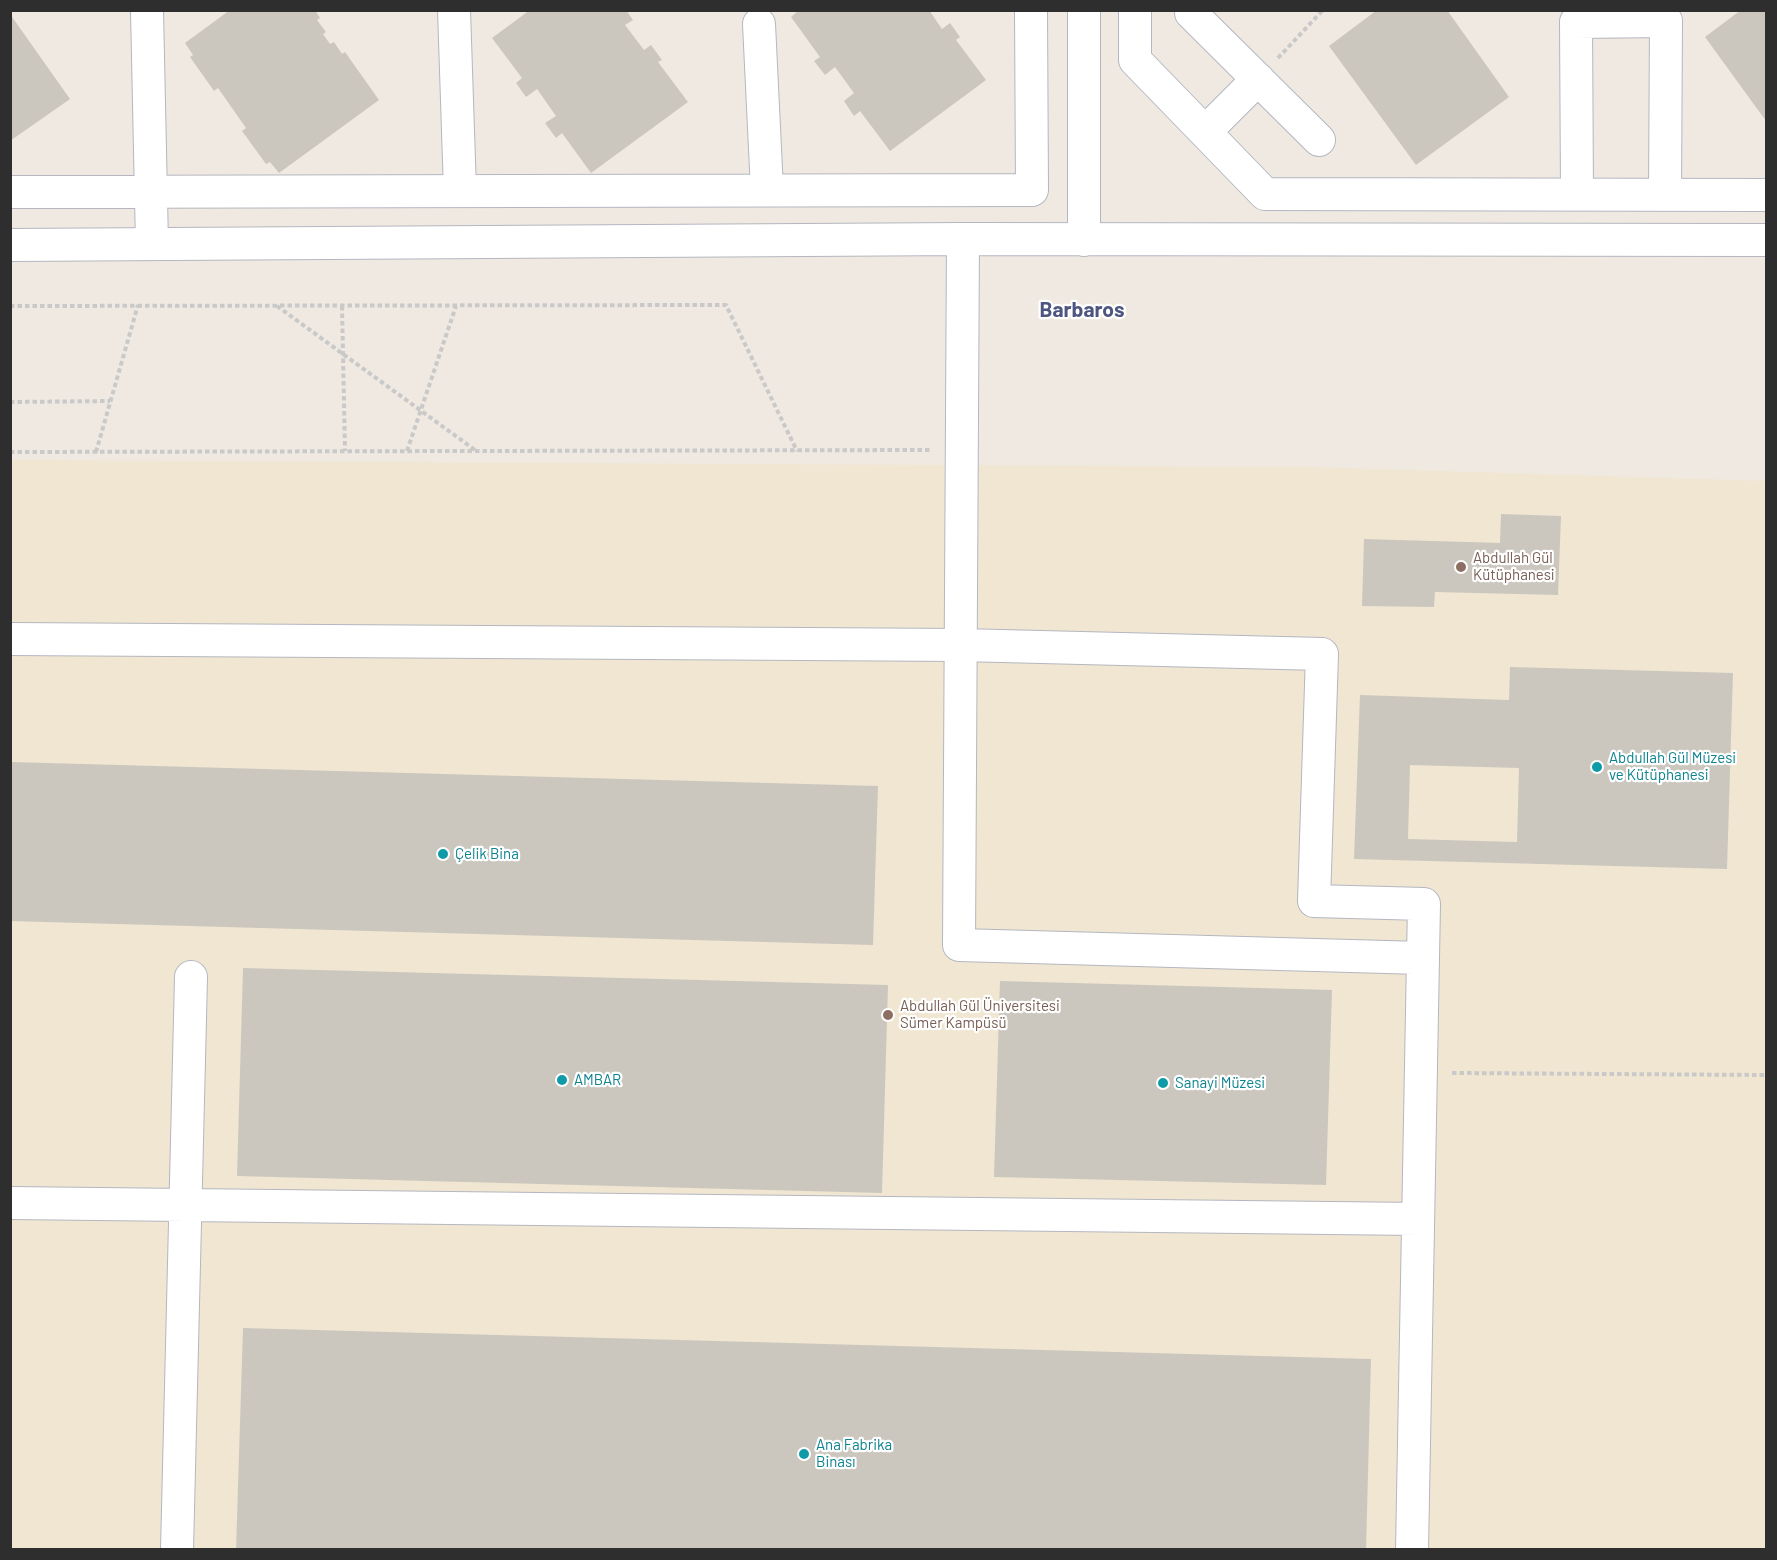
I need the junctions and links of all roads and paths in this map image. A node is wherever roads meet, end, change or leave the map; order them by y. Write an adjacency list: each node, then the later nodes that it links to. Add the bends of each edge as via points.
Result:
1 (147, 10): 15 (street)
2 (454, 10): 13 (street)
3 (1031, 10): 12 (street, via 1032,190)
4 (1084, 10): 20 (street)
5 (1135, 10): 10 (street, via 1135,60)
6 (1323, 10): 9 (path)
7 (1191, 13): 9 (street)
8 (759, 24): 12 (street)
9 (1258, 79): 10 (street); 11 (street)
10 (1205, 132): 16 (street, via 1265,194)
11 (1319, 140)
12 (767, 190): 13 (street)
13 (460, 191): 15 (street)
14 (10, 192): 15 (street)
15 (151, 192): 22 (street)
16 (1577, 194): 17 (street); 17 (street, via 1576,22 1666,21)
17 (1665, 195): 18 (street)
18 (1767, 195)
19 (963, 239): 20 (street); 22 (street); 33 (street)
20 (1084, 240): 21 (street)
21 (1767, 240)
22 (152, 244): 23 (street)
23 (10, 245)
24 (138, 305): 25 (path); 26 (path); 30 (path)
25 (10, 306)
26 (276, 306): 27 (path); 29 (path)
27 (342, 306): 28 (path); 29 (path)
28 (456, 306): 32 (path); 37 (path, via 726,305)
29 (343, 354): 32 (path); 34 (path)
30 (110, 401): 31 (path); 39 (path)
31 (10, 402)
32 (420, 410): 35 (path); 36 (path)
33 (962, 450): 37 (path); 41 (street)
34 (345, 451): 35 (path); 39 (path)
35 (406, 451): 36 (path)
36 (477, 451): 37 (path)
37 (797, 451)
38 (10, 452): 39 (path)
39 (96, 452)
40 (10, 639): 41 (street)
41 (961, 645): 42 (street, via 959,945); 42 (street, via 1322,654 1314,901 1424,904)
42 (1422, 958): 44 (street)
43 (191, 976): 47 (street)
44 (1420, 1073): 45 (path); 48 (street)
45 (1767, 1075)
46 (10, 1203): 47 (street)
47 (185, 1205): 48 (street); 49 (street)
48 (1418, 1219): 50 (street)
49 (177, 1550)
50 (1412, 1550)

